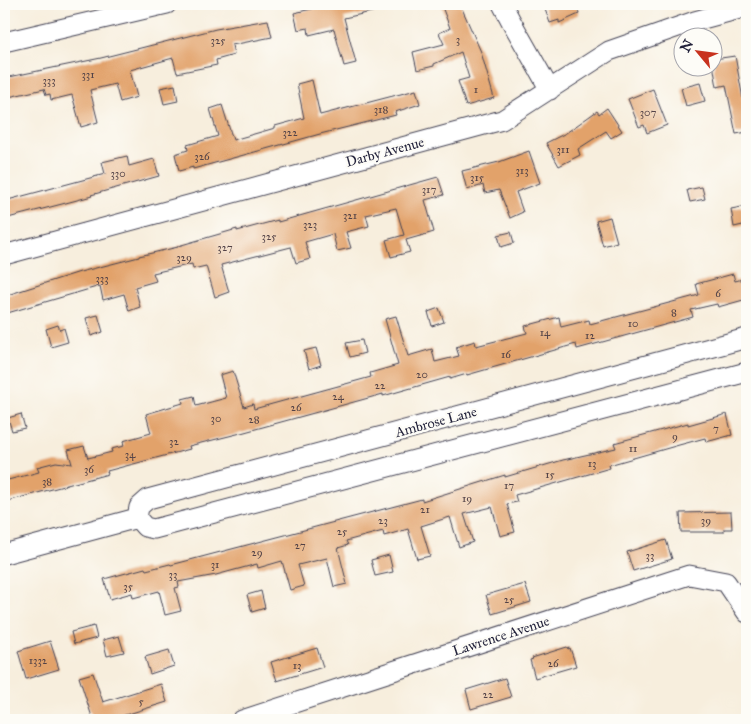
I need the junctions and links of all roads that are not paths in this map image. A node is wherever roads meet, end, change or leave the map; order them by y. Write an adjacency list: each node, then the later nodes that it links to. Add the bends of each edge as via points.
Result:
1 (167, 4): 4 (street)
2 (502, 4): 5 (street)
3 (747, 7): 5 (street, Darby Avenue, via 609,51)
4 (4, 42)
5 (550, 90): 6 (street, Darby Avenue, via 502,120)
6 (4, 255)
7 (747, 338): 8 (street, Ambrose Lane)
8 (648, 365): 10 (street); 11 (street, Ambrose Lane)
9 (747, 372): 10 (street)
10 (657, 396): 12 (street)
11 (374, 439): 12 (street); 13 (street, Ambrose Lane, via 148,499 139,507)
12 (382, 469): 13 (street, via 154,529 145,527)
13 (137, 518): 14 (street)
14 (4, 554)
15 (747, 613): 16 (street, Lawrence Avenue, via 726,582 689,575)
16 (242, 720)

